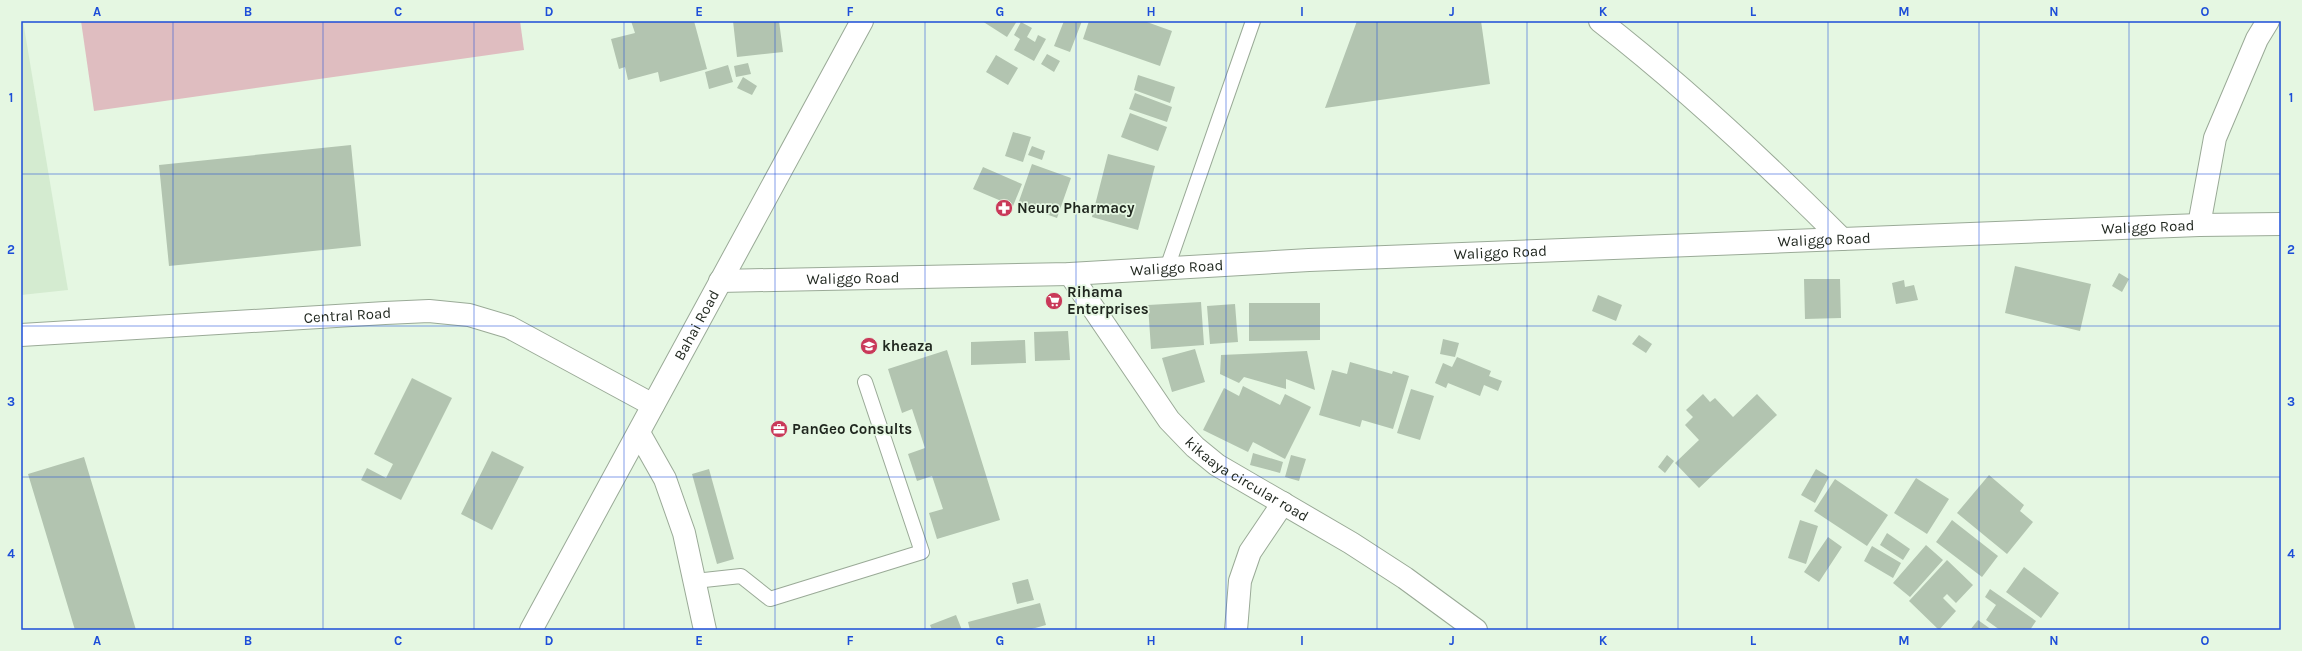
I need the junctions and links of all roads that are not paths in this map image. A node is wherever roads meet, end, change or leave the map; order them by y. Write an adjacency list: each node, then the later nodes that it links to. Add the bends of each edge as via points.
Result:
1 (862, 21): 10 (street, Bahai Road)
2 (1253, 21): 8 (lane)
3 (1600, 21): 7 (street, via 1752,150)
4 (2268, 21): 6 (street, via 2257,39 2215,138)
5 (2281, 224): 6 (street, Waliggo Road)
6 (2199, 225): 7 (street, Waliggo Road)
7 (1842, 239): 8 (street, Waliggo Road)
8 (1168, 268): 9 (street, Waliggo Road)
9 (1070, 274): 10 (street, Waliggo Road); 15 (street, kikaaya circular road, via 1169,420 1217,465)
10 (720, 281): 13 (street, Bahai Road)
11 (21, 335): 13 (street, Central Road, via 429,311 469,315 509,327)
12 (865, 382): 16 (lane, via 922,552 770,599 741,576)
13 (653, 405): 14 (street, Bahai Road)
14 (639, 433): 16 (street, via 665,479 684,533); 17 (street, Bahai Road)
15 (1283, 503): 19 (street, via 1250,552 1240,581); 20 (street, kikaaya circular road, via 1399,574)
16 (695, 581): 18 (street)
17 (531, 630)
18 (705, 630)
19 (1236, 630)
20 (1476, 630)

